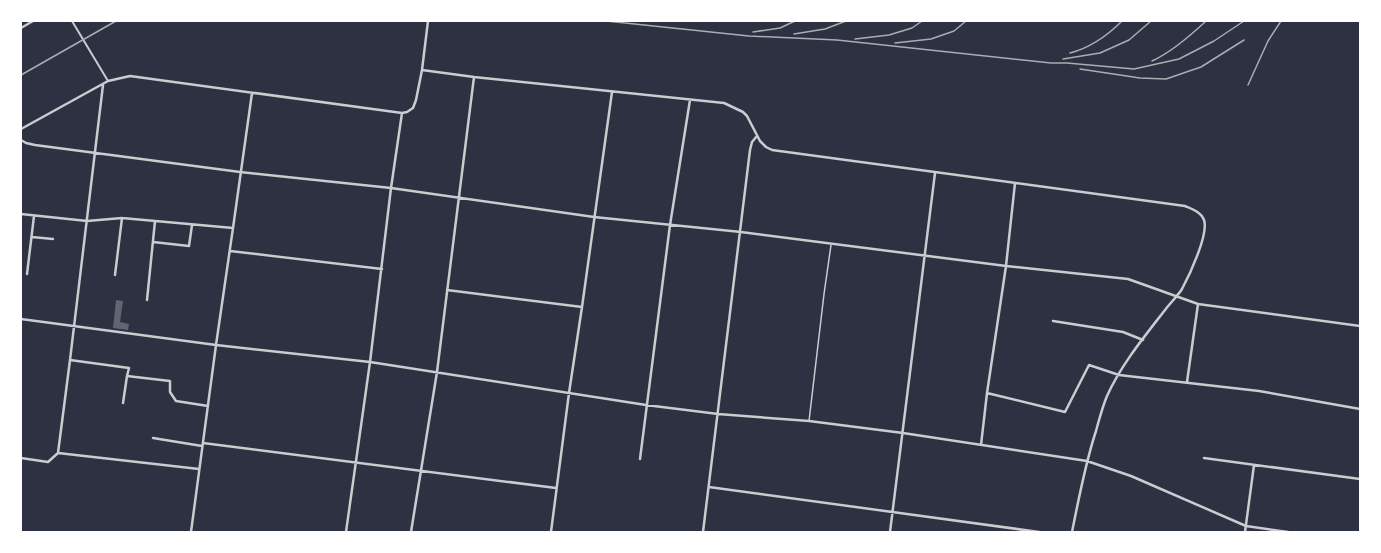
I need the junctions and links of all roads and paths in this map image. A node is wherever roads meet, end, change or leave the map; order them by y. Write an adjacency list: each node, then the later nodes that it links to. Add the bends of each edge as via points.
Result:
1 (33, 21): 4 (street)
2 (72, 21): 7 (street)
3 (428, 21): 5 (street)
4 (21, 28)
5 (422, 70): 6 (street); 12 (street, via 416,100 412,108)
6 (474, 77): 9 (street); 21 (street)
7 (108, 81): 8 (street); 10 (street, via 130,76)
8 (103, 84): 13 (street); 16 (street)
9 (612, 92): 11 (street); 24 (street)
10 (252, 93): 12 (street); 17 (street)
11 (690, 100): 14 (street, via 724,103 743,112); 29 (street)
12 (402, 113): 20 (street)
13 (21, 129)
14 (757, 136): 18 (street, via 772,150); 31 (street, via 750,150)
15 (21, 140): 16 (street, via 35,146)
16 (95, 153): 17 (street); 26 (street)
17 (240, 172): 20 (street); 30 (street)
18 (935, 172): 19 (street); 37 (street)
19 (1015, 183): 38 (street); 43 (street, via 1185,206 1199,213 1204,220 1204,237)
20 (391, 188): 21 (street); 39 (street)
21 (459, 198): 24 (street); 42 (street)
22 (21, 214): 23 (street)
23 (34, 216): 26 (street); 32 (street)
24 (594, 217): 29 (street); 46 (street)
25 (122, 218): 26 (street); 27 (street); 41 (street)
26 (87, 221): 49 (street)
27 (155, 221): 28 (street); 34 (street)
28 (192, 224): 30 (street); 34 (street, via 189,246)
29 (670, 225): 31 (street); 62 (street)
30 (234, 228): 36 (street)
31 (741, 232): 35 (street); 65 (street)
32 (32, 236): 33 (street); 40 (street)
33 (53, 239)
34 (153, 242): 44 (street)
35 (831, 243): 37 (street); 66 (lane)
36 (230, 251): 39 (street); 52 (street)
37 (924, 255): 38 (street); 67 (street)
38 (1006, 266): 43 (street, via 1128,279); 60 (street)
39 (382, 269): 54 (street)
40 (28, 274)
41 (115, 275)
42 (447, 290): 46 (street); 55 (street)
43 (1176, 297): 45 (street); 51 (street)
44 (147, 300)
45 (1198, 304): 50 (street); 58 (street)
46 (582, 307): 59 (street)
47 (21, 319): 49 (street)
48 (1053, 321): 51 (street, via 1124,332)
49 (74, 326): 52 (street); 53 (street)
50 (1360, 326)
51 (1142, 340): 56 (street)
52 (216, 345): 54 (street); 63 (street)
53 (70, 360): 57 (street, via 129,368); 71 (street)
54 (370, 362): 55 (street); 76 (street)
55 (437, 372): 59 (street); 79 (street)
56 (1119, 375): 58 (street); 60 (street, via 1089,365 1065,412); 75 (street, via 1102,410)
57 (127, 376): 61 (street); 63 (street, via 170,381 170,392 176,401)
58 (1187, 382): 64 (street)
59 (568, 393): 62 (street); 82 (street)
60 (987, 393): 70 (street)
61 (123, 403)
62 (646, 404): 65 (street); 74 (street)
63 (208, 406): 69 (street)
64 (1360, 409)
65 (718, 414): 66 (street); 81 (street)
66 (809, 421): 67 (street)
67 (903, 433): 70 (street); 83 (street)
68 (153, 438): 69 (street)
69 (203, 444): 76 (street); 78 (street)
70 (981, 445): 75 (street)
71 (58, 453): 72 (street, via 48,462); 78 (street)
72 (21, 458)
73 (1204, 458): 77 (street)
74 (640, 459)
75 (1087, 461): 84 (street, via 1131,476); 92 (street)
76 (356, 463): 79 (street); 86 (street)
77 (1254, 464): 80 (street); 84 (street)
78 (199, 469): 85 (street)
79 (422, 470): 82 (street); 87 (street)
80 (1360, 479)
81 (709, 487): 83 (street); 89 (street)
82 (556, 488): 88 (street)
83 (893, 512): 90 (street); 91 (street)
84 (1246, 526): 93 (street); 94 (street)
85 (191, 532)
86 (346, 532)
87 (412, 532)
88 (551, 532)
89 (703, 532)
90 (890, 532)
91 (1039, 532)
92 (1072, 532)
93 (1245, 532)
94 (1288, 532)

